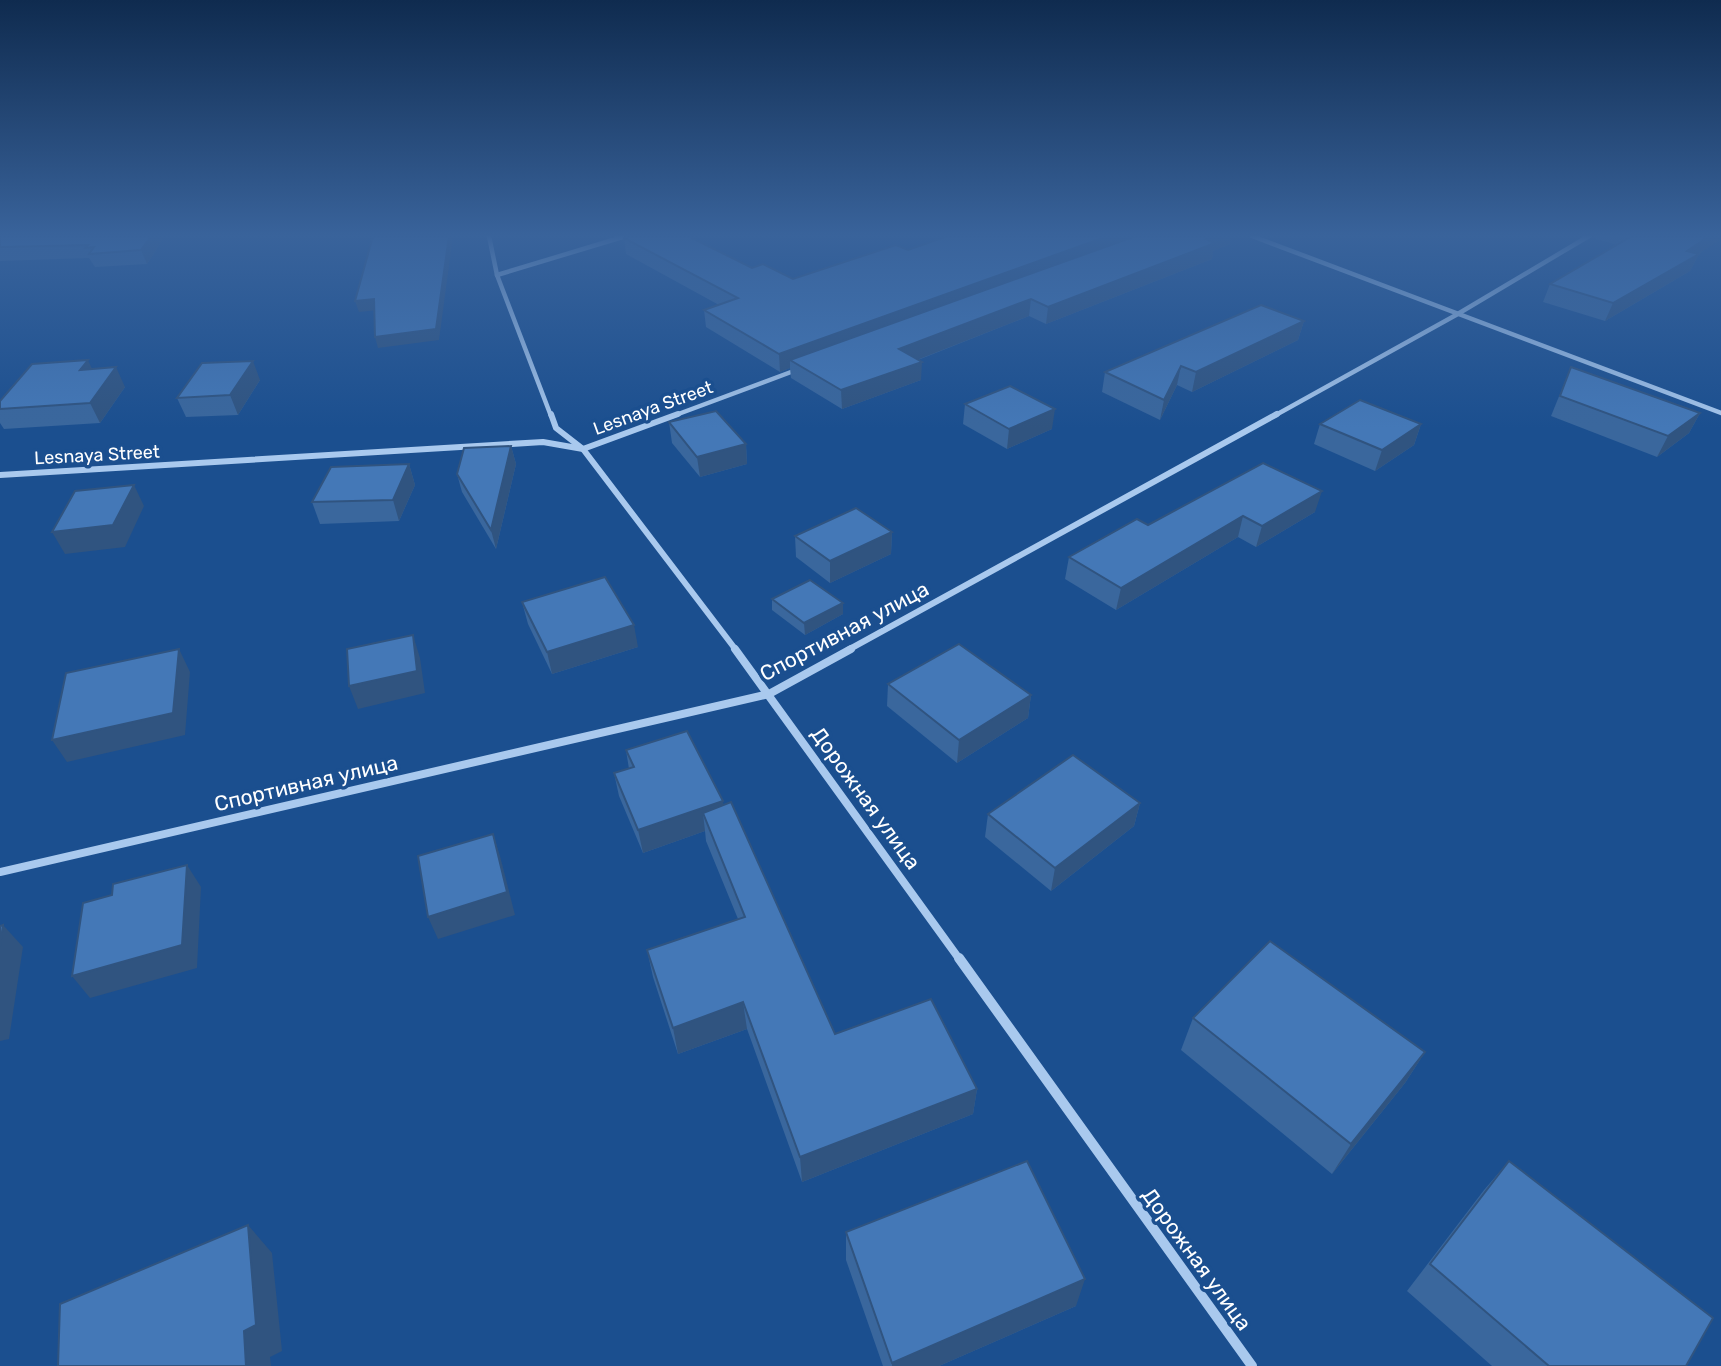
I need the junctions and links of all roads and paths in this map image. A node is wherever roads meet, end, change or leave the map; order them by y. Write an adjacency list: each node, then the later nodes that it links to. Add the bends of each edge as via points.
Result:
1 (507, 300): 7 (street, Дорожная улица, via 556,428)
2 (1417, 300): 4 (street)
3 (1482, 300): 4 (street, Спортивная улица)
4 (1456, 315): 6 (street); 9 (street, Спортивная улица)
5 (802, 369): 7 (street, Lesnaya Street)
6 (1721, 413)
7 (583, 449): 8 (street, Lesnaya Street, via 543,442); 9 (street, Дорожная улица)
8 (0, 475)
9 (769, 694): 10 (street, Спортивная улица); 11 (street, Дорожная улица)
10 (0, 872)
11 (1252, 1366)

